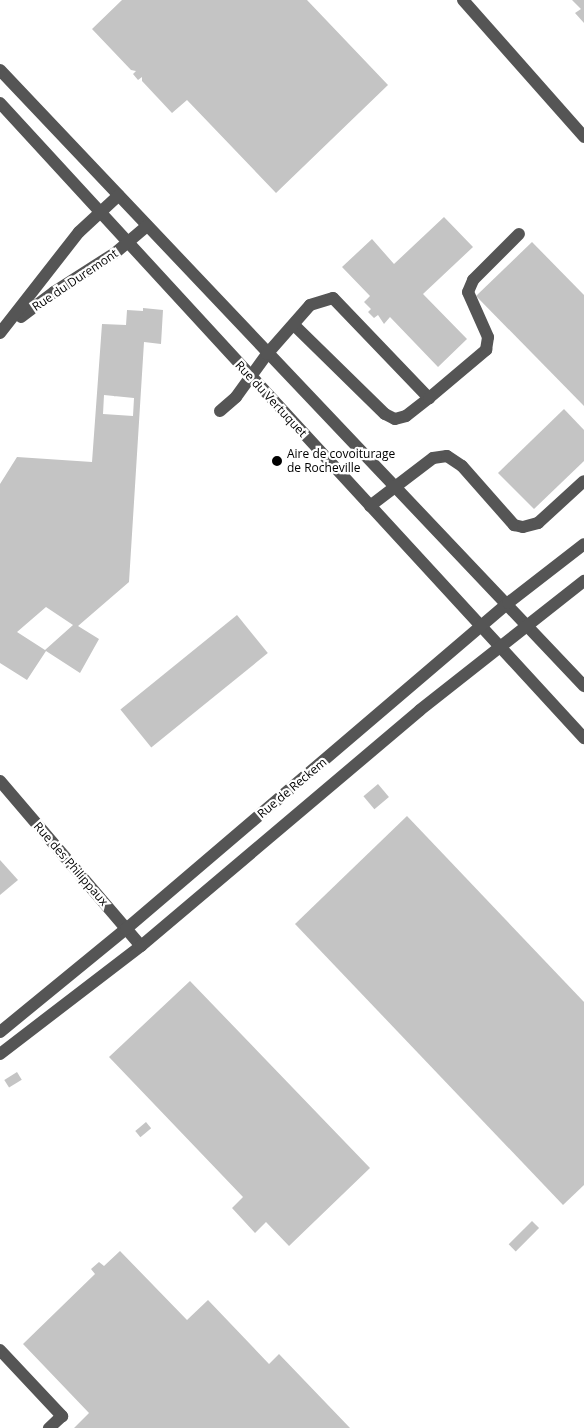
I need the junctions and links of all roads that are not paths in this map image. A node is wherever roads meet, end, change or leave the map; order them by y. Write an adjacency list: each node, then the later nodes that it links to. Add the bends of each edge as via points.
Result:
1 (464, 0): 4 (street)
2 (0, 70): 5 (street)
3 (0, 103): 6 (street, Rue du Vertuquet)
4 (584, 137)
5 (119, 195): 6 (street, Rue du Duremont); 7 (street)
6 (100, 212): 9 (street, Rue du Vertuquet); 11 (street, Rue du Duremont, via 79,232)
7 (148, 226): 9 (street, Rue du Duremont); 12 (street)
8 (519, 234): 14 (street, via 473,280 468,292 488,337 486,350)
9 (128, 243): 11 (street, Rue du Duremont); 13 (street, Rue du Vertuquet)
10 (294, 325): 12 (street); 14 (street, via 385,414 394,419 406,416); 14 (street, via 310,306 333,298)
11 (0, 333)
12 (267, 354): 13 (street); 17 (street)
13 (250, 376): 15 (street, via 236,397); 18 (street, Rue du Vertuquet)
14 (429, 398)
15 (220, 411)
16 (584, 481): 17 (street, via 538,523 523,527 514,525 462,466 447,456 432,458)
17 (394, 486): 18 (street); 21 (street)
18 (370, 506): 23 (street, Rue du Vertuquet)
19 (584, 544): 21 (street, Rue de Reckem)
20 (584, 580): 22 (street, Rue de Reckem)
21 (508, 603): 22 (street); 23 (street, Rue de Reckem)
22 (528, 625): 24 (street, Rue de Reckem); 25 (street)
23 (480, 627): 24 (street, Rue du Vertuquet); 28 (street, Rue de Reckem)
24 (499, 648): 26 (street, Rue du Vertuquet); 29 (street, Rue de Reckem, via 420,710)
25 (584, 686)
26 (584, 738)
27 (0, 781): 28 (street, Rue des Philippaux)
28 (126, 929): 29 (street, Rue des Philippaux); 30 (street, Rue de Reckem)
29 (141, 946): 31 (street, Rue de Reckem)
30 (0, 1032)
31 (0, 1054)
32 (0, 1350): 33 (street, via 62,1416)
33 (49, 1428)

